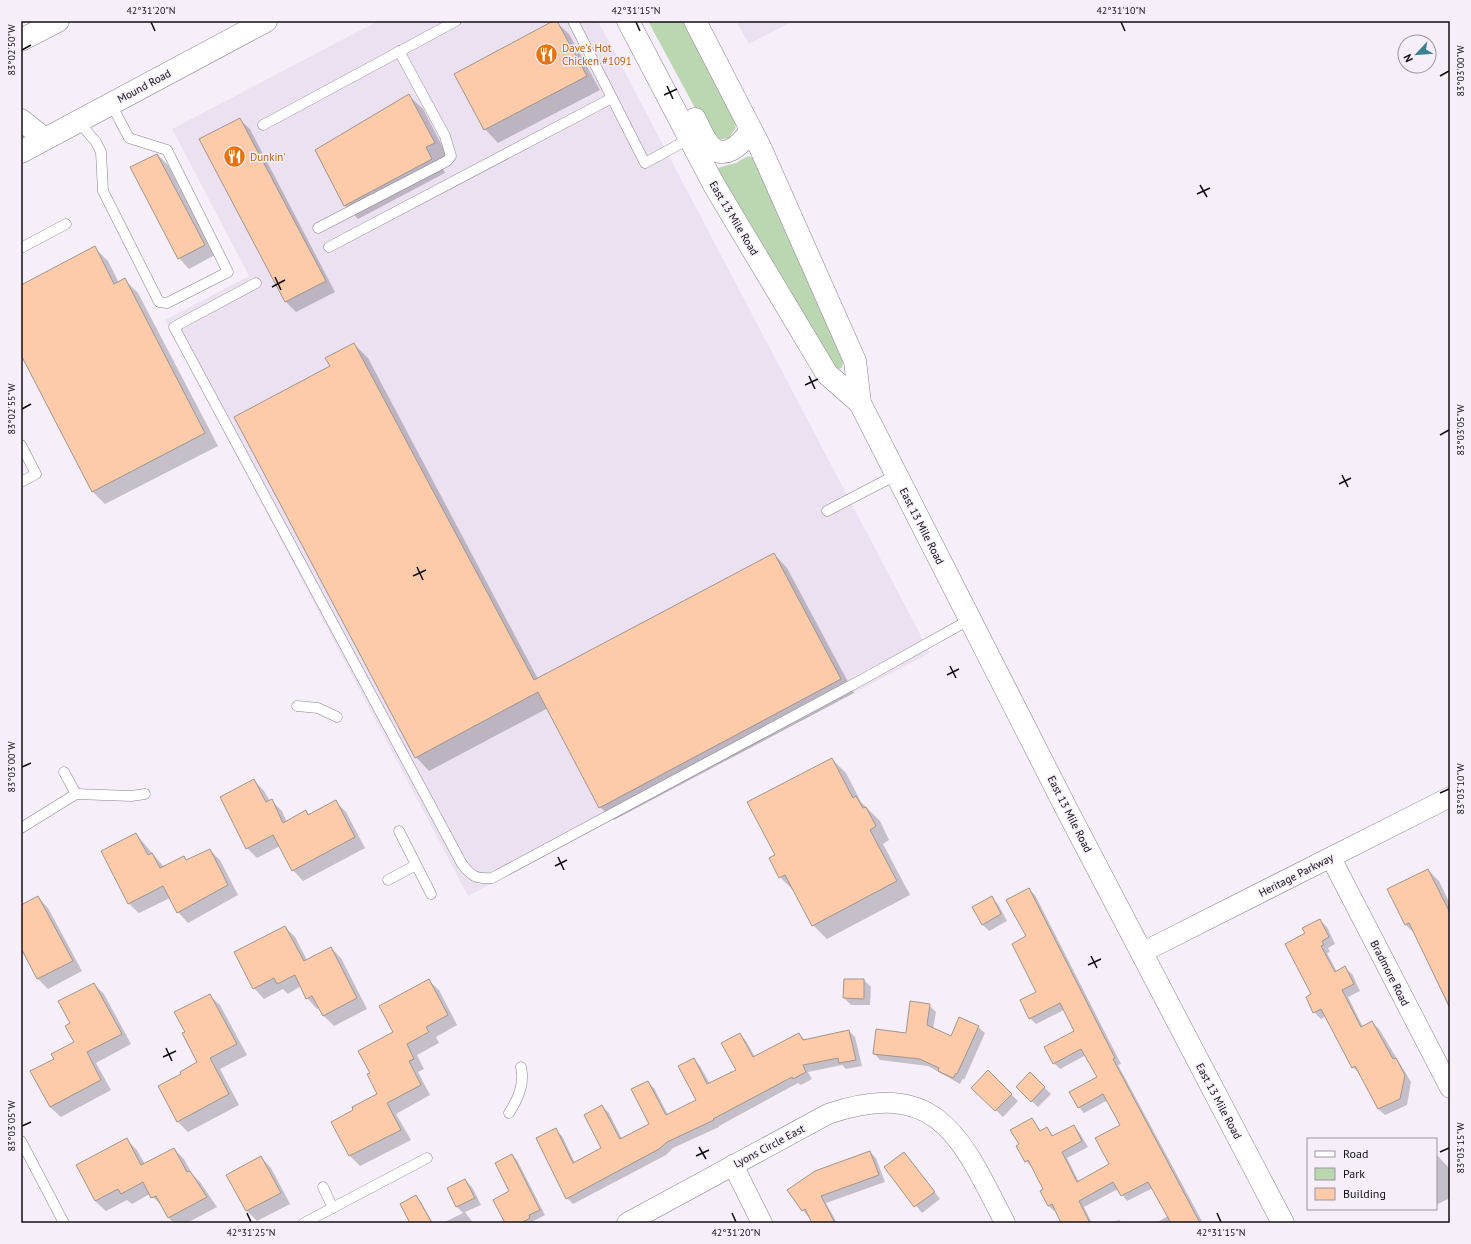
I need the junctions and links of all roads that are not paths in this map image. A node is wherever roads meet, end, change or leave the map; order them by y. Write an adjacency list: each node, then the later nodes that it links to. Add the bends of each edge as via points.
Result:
1 (58, 21): 7 (main road)
2 (266, 21): 11 (main road, Mound Road)
3 (456, 21): 8 (lane)
4 (573, 21): 10 (lane)
5 (628, 21): 9 (main road, East 13 Mile Road)
6 (695, 21): 15 (main road, East 13 Mile Road)
7 (21, 40)
8 (399, 51): 14 (lane); 20 (lane, via 444,136 451,156)
9 (644, 53): 15 (main road, via 661,55 708,143 717,150 726,152 736,148); 17 (main road, East 13 Mile Road)
10 (612, 98): 17 (lane, via 645,163); 21 (lane)
11 (111, 104): 13 (main road, Mound Road); 13 (lane, via 129,138 167,150 228,272 167,304 159,302 103,191 101,152)
12 (21, 120): 16 (main road)
13 (78, 121): 16 (main road, Mound Road)
14 (263, 125)
15 (751, 130): 24 (main road, East 13 Mile Road, via 855,361)
16 (45, 139): 18 (main road, Mound Road)
17 (689, 139): 24 (main road, East 13 Mile Road, via 827,374)
18 (21, 152)
19 (66, 224): 22 (lane)
20 (318, 228)
21 (329, 247)
22 (21, 248)
23 (256, 283): 29 (lane, via 174,327 459,857 472,876 492,878)
24 (860, 403): 26 (main road, East 13 Mile Road)
25 (21, 445): 27 (lane, via 36,474)
26 (896, 474): 28 (lane); 29 (main road, East 13 Mile Road)
27 (21, 482)
28 (827, 511)
29 (970, 620): 42 (main road, East 13 Mile Road)
30 (297, 706): 31 (lane, via 318,708)
31 (337, 717)
32 (64, 772): 33 (lane)
33 (76, 794): 34 (lane); 36 (lane)
34 (144, 794)
35 (1450, 797): 38 (street, Heritage Parkway)
36 (21, 828)
37 (399, 831): 39 (lane)
38 (1331, 858): 42 (street, Heritage Parkway); 44 (street, Bradmore Road)
39 (416, 865): 40 (lane); 41 (lane)
40 (388, 880)
41 (432, 894)
42 (1141, 953): 56 (main road, East 13 Mile Road)
43 (521, 1067): 45 (lane, via 523,1075 518,1098)
44 (1450, 1088)
45 (509, 1113)
46 (21, 1141): 51 (lane)
47 (427, 1158): 50 (lane)
48 (733, 1165): 53 (street, Lyons Circle East); 54 (street); 55 (street, Lyons Circle East, via 828,1114 873,1102 896,1102 920,1109 938,1120 965,1148)
49 (323, 1187): 50 (lane)
50 (333, 1208): 52 (lane)
51 (64, 1223)
52 (304, 1223)
53 (627, 1223)
54 (762, 1223)
55 (1005, 1223)
56 (1283, 1223)

